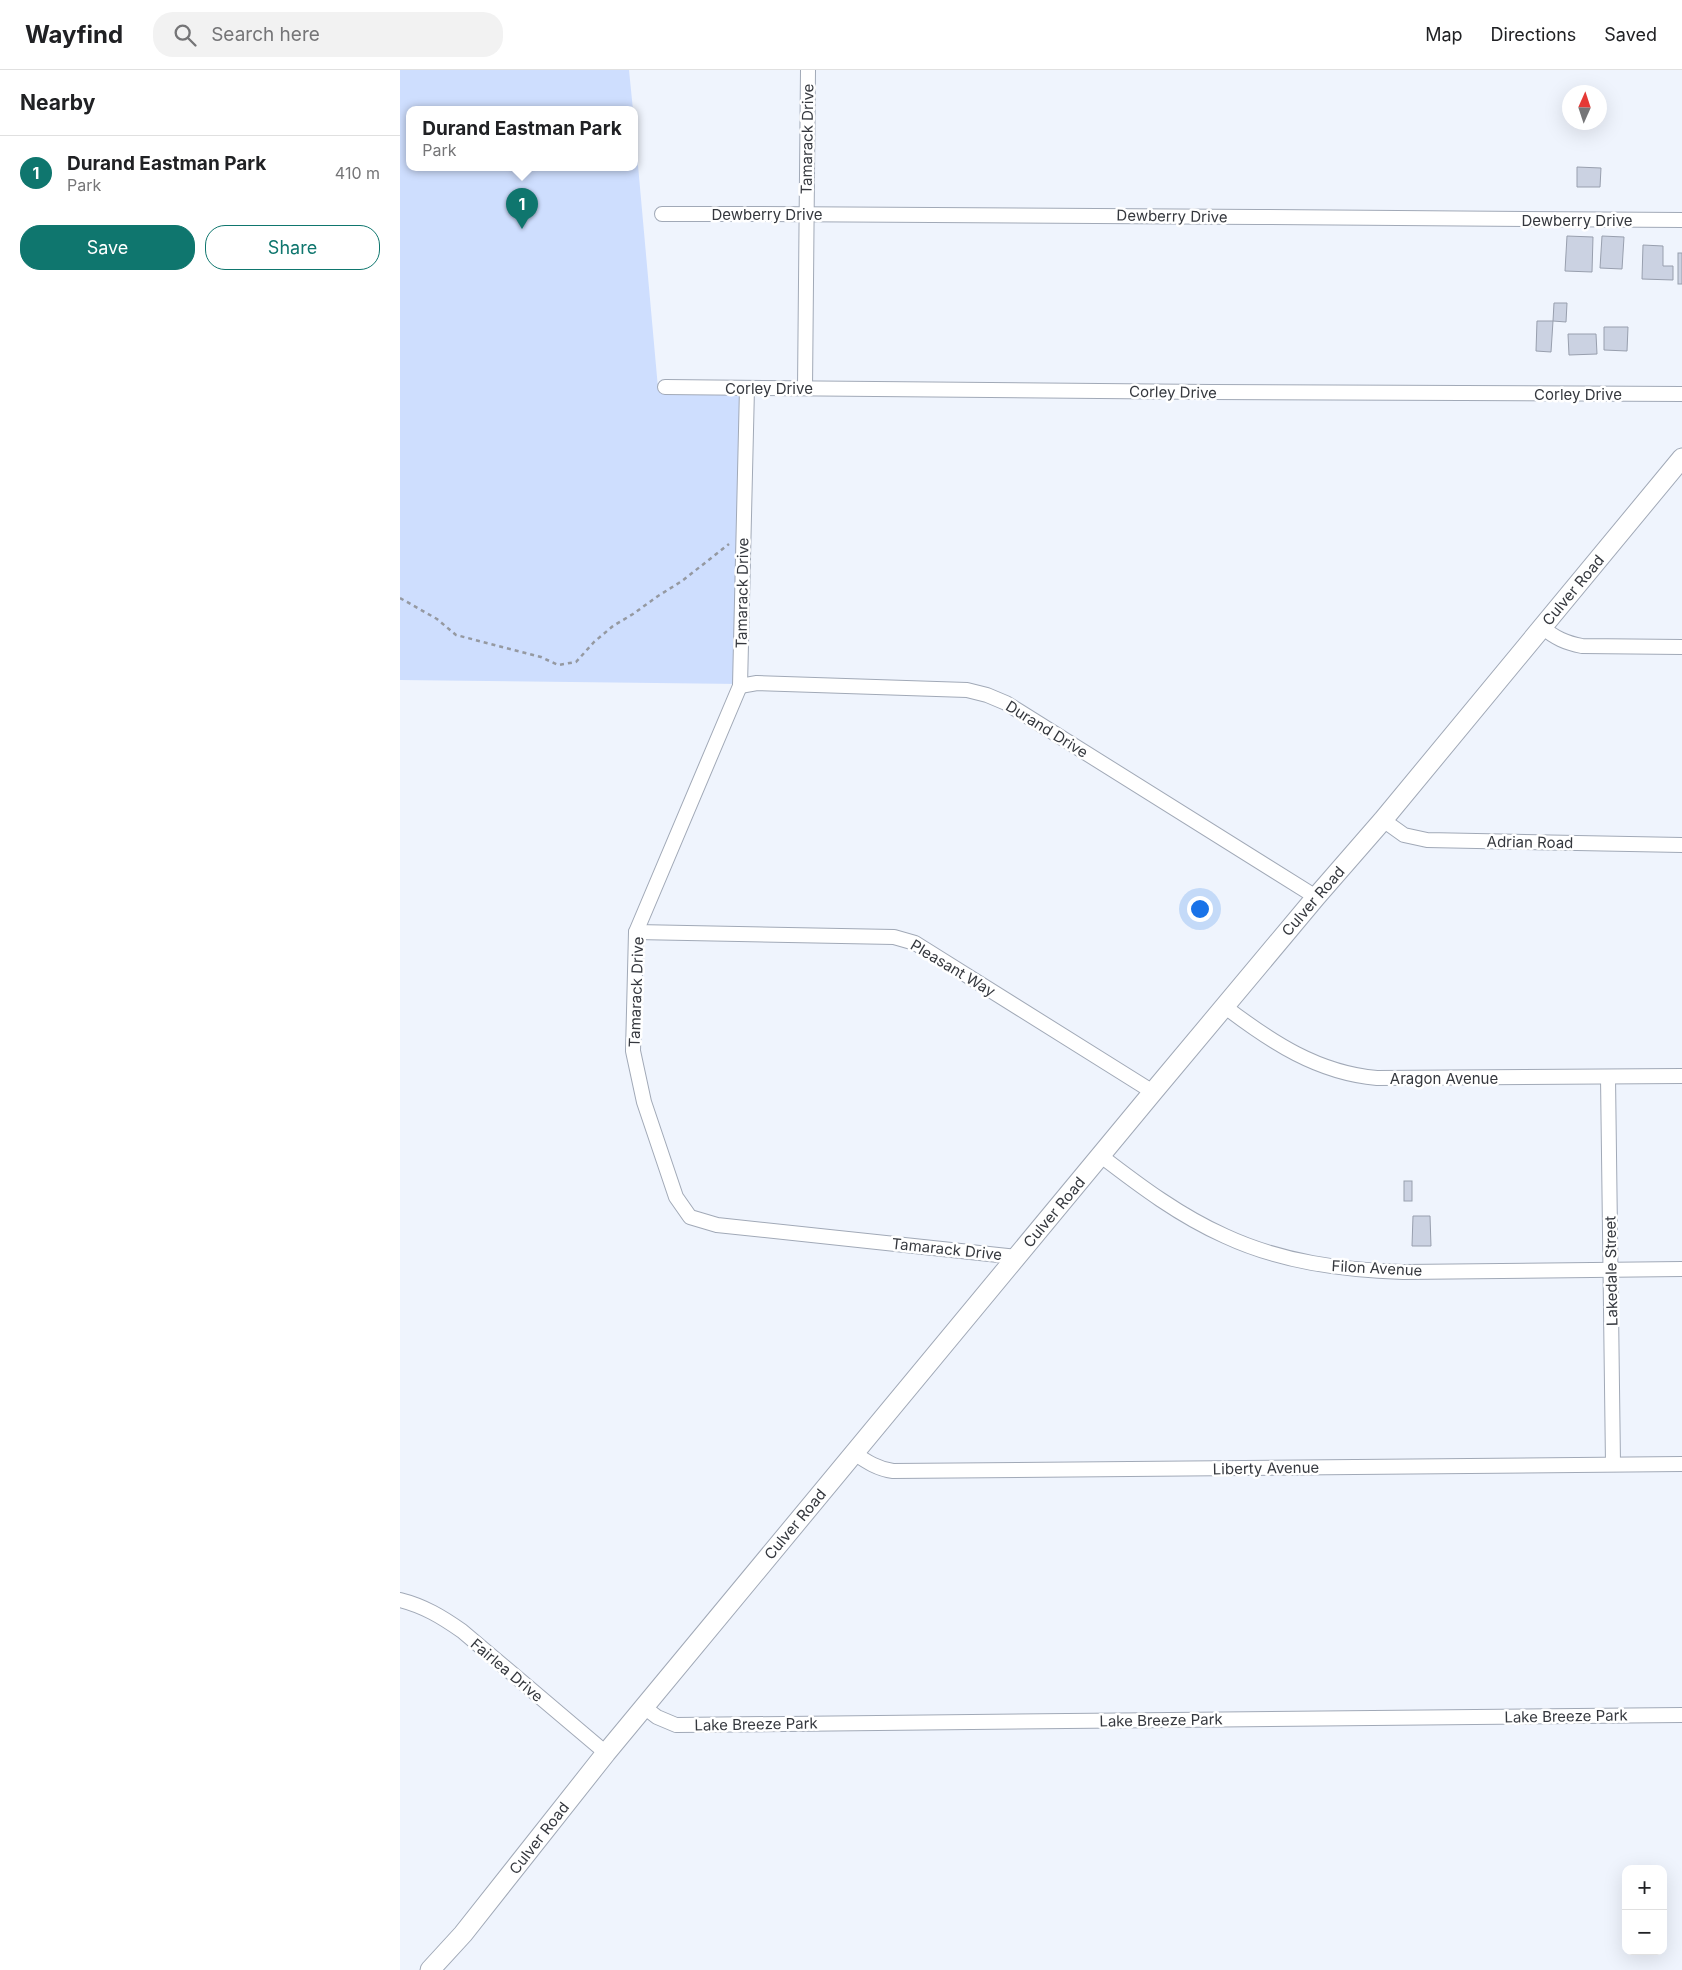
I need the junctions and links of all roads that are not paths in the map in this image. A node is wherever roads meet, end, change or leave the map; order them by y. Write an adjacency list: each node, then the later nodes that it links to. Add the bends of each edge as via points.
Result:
1 (808, 70): 2 (street, Tamarack Drive)
2 (806, 213): 3 (street, Dewberry Drive); 4 (street, Dewberry Drive); 7 (street, Tamarack Drive)
3 (662, 214)
4 (1682, 220)
5 (665, 386): 6 (street, Corley Drive)
6 (747, 388): 7 (street, Corley Drive); 12 (street, Tamarack Drive)
7 (805, 388): 8 (street, Corley Drive)
8 (1682, 394)
9 (1680, 463): 10 (main road, Culver Road)
10 (1542, 627): 11 (street, via 1555,638 1582,646); 13 (main road, Culver Road)
11 (1682, 647)
12 (740, 686): 15 (street, Durand Drive, via 757,683 967,690 987,695 1006,703); 16 (street, Tamarack Drive)
13 (1384, 820): 14 (street, Adrian Road, via 1404,834 1428,840); 15 (main road, Culver Road)
14 (1682, 845)
15 (1316, 897): 17 (main road, Culver Road)
16 (636, 932): 20 (street, Pleasant Way, via 905,939); 22 (street, Tamarack Drive, via 633,1051 644,1102 673,1189 690,1217 717,1224)
17 (1224, 1006): 19 (street, Aragon Avenue, via 1255,1030 1301,1057 1359,1076); 20 (main road, Culver Road)
18 (1682, 1076): 19 (street, Aragon Avenue)
19 (1608, 1077): 24 (street, Lakedale Street)
20 (1154, 1092): 21 (main road, Culver Road)
21 (1101, 1156): 22 (main road, Culver Road); 24 (street, Filon Avenue, via 1137,1184 1197,1222 1225,1237 1292,1259 1394,1272)
22 (1017, 1257): 25 (main road, Culver Road)
23 (1682, 1269): 24 (street, Filon Avenue)
24 (1611, 1270): 26 (street, Lakedale Street)
25 (854, 1453): 26 (street, Liberty Avenue, via 867,1463 893,1471); 29 (main road, Culver Road)
26 (1613, 1464): 27 (street, Liberty Avenue)
27 (1682, 1464)
28 (400, 1600): 31 (street, Fairlea Drive, via 432,1611 462,1631)
29 (644, 1707): 30 (street, Lake Breeze Park, via 676,1725); 31 (main road, Culver Road)
30 (1682, 1715)
31 (606, 1753): 32 (main road, Culver Road, via 463,1934)
32 (430, 1970)

